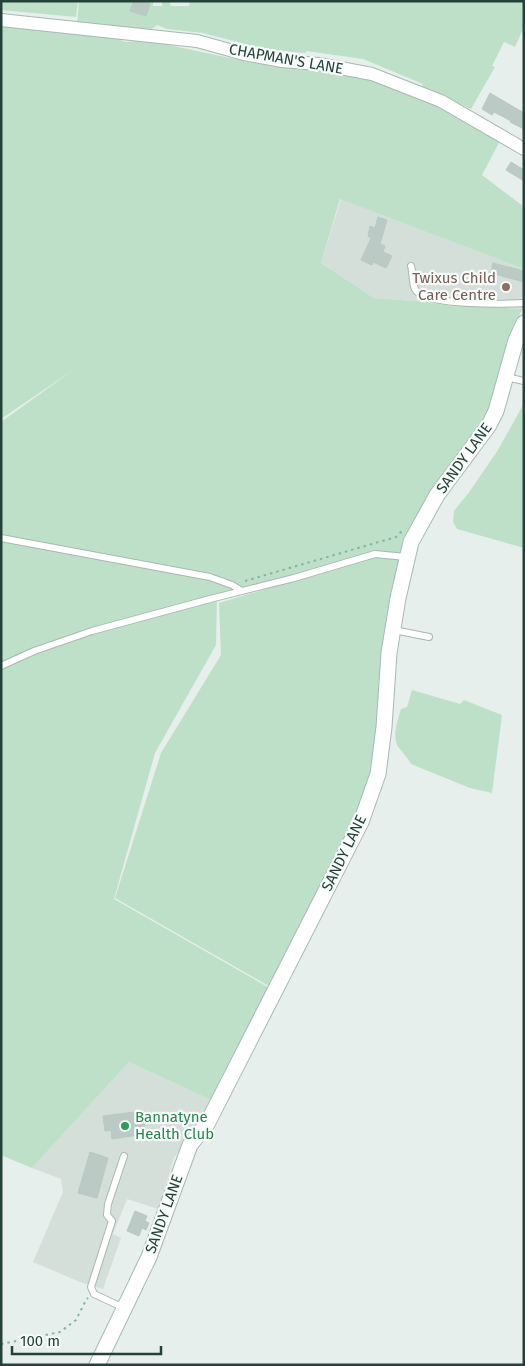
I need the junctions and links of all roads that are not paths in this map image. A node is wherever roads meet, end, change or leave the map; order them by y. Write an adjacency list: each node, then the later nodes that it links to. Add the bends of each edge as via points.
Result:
1 (1, 20): 2 (street, CHAPMAN'S LANE, via 197,41 244,54 372,74 441,101)
2 (524, 149)
3 (411, 266): 4 (lane, via 415,290 421,296 440,301)
4 (524, 303)
5 (524, 323): 6 (street, SANDY LANE)
6 (506, 377): 7 (lane); 9 (street, SANDY LANE, via 489,426 437,495 411,542)
7 (524, 381)
8 (1, 538): 10 (lane, via 210,577)
9 (408, 557): 10 (lane, via 375,554); 11 (street, SANDY LANE)
10 (242, 591): 13 (lane, via 92,631)
11 (393, 630): 12 (lane); 15 (street, SANDY LANE, via 378,774 361,822 207,1124 190,1145 149,1257)
12 (429, 637)
13 (1, 666)
14 (124, 1156): 15 (lane, via 108,1204 107,1215 112,1221 91,1287 94,1294)
15 (124, 1308): 16 (street, SANDY LANE)
16 (97, 1365)

